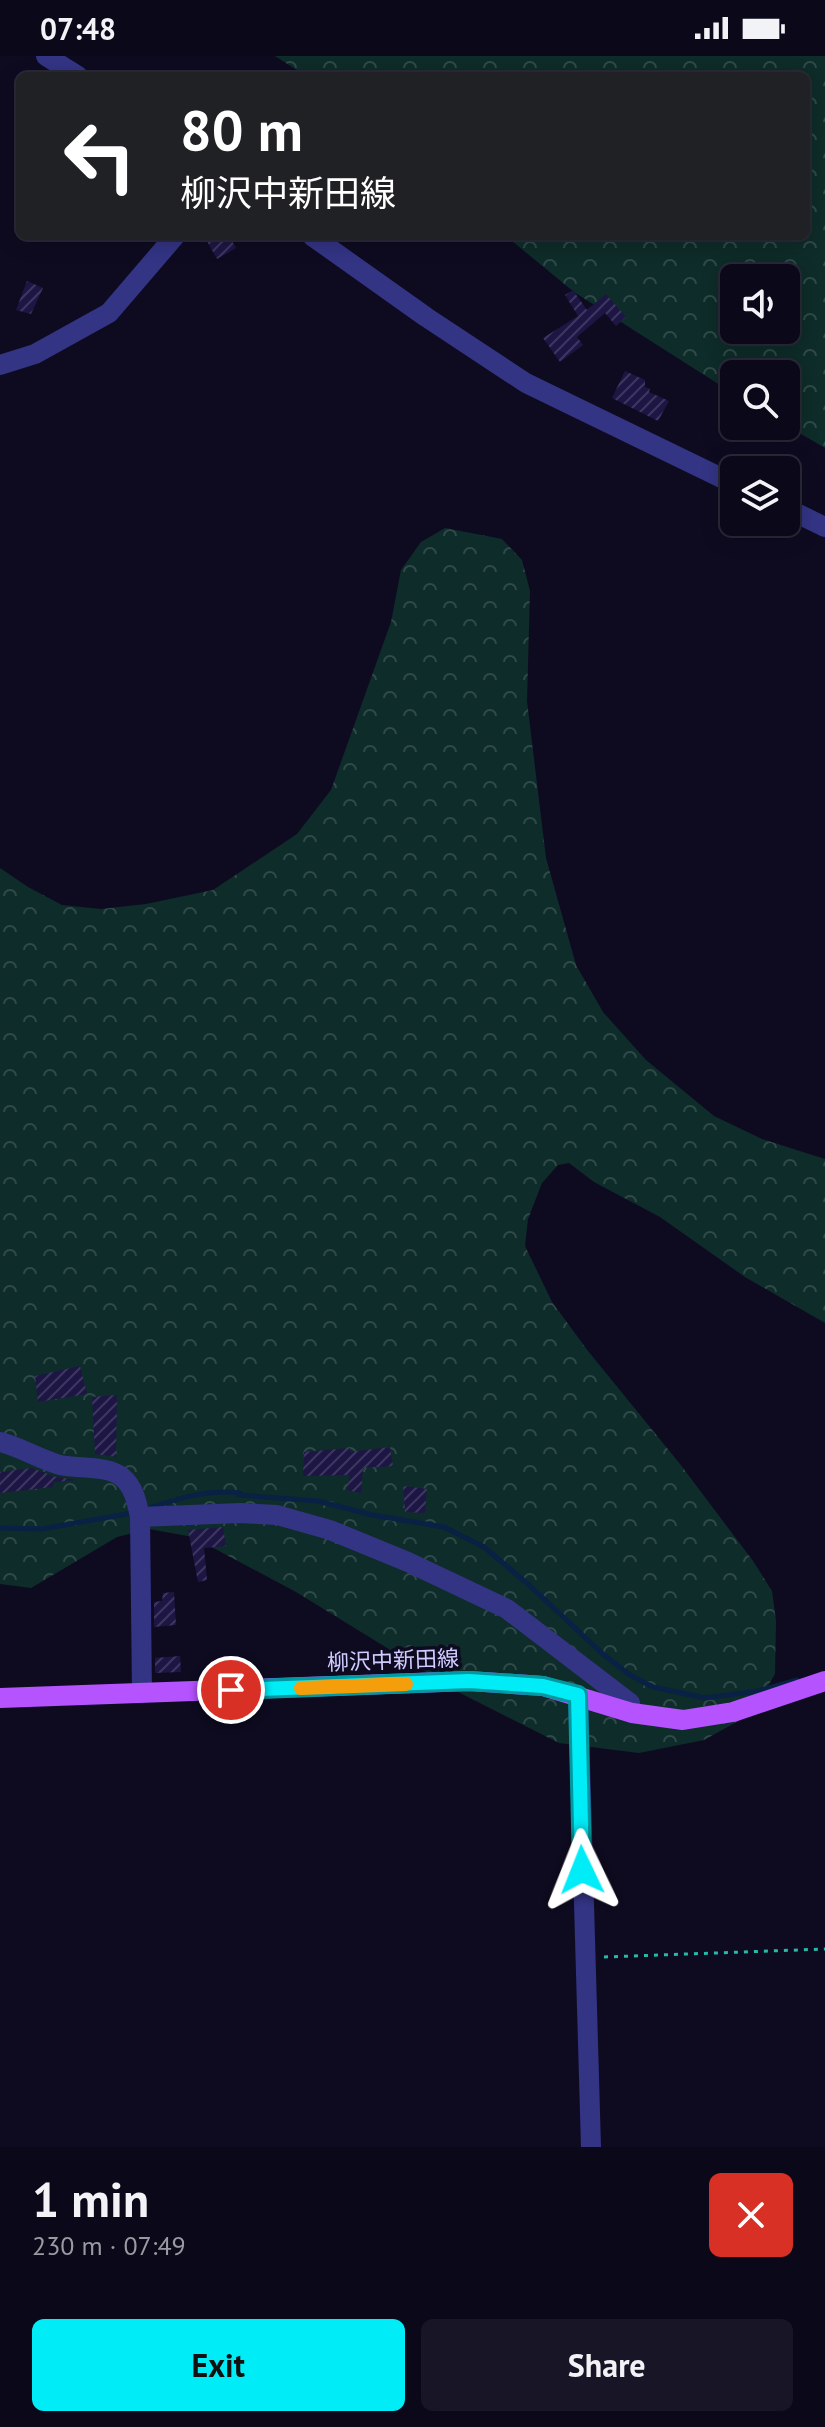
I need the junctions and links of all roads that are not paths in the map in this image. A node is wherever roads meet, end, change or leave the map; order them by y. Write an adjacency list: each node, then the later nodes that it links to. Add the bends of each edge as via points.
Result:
1 (46, 56): 2 (street)
2 (72, 72)
3 (172, 240): 5 (street, via 109,313 35,354)
4 (318, 240): 6 (street, via 526,383)
5 (0, 365)
6 (720, 477)
7 (800, 515): 8 (street)
8 (825, 527)
9 (0, 1442): 10 (street, via 63,1466 117,1474 136,1497)
10 (140, 1517): 12 (street); 15 (street, via 277,1515 330,1530 507,1609 630,1703)
11 (825, 1681): 15 (main road, 柳沢中新田線, via 733,1712 683,1720)
12 (142, 1693): 13 (main road, 柳沢中新田線, via 469,1681 543,1686); 14 (main road, 柳沢中新田線)
13 (578, 1695): 15 (main road, 柳沢中新田線); 16 (street)
14 (0, 1698)
15 (632, 1713)
16 (591, 2147)

